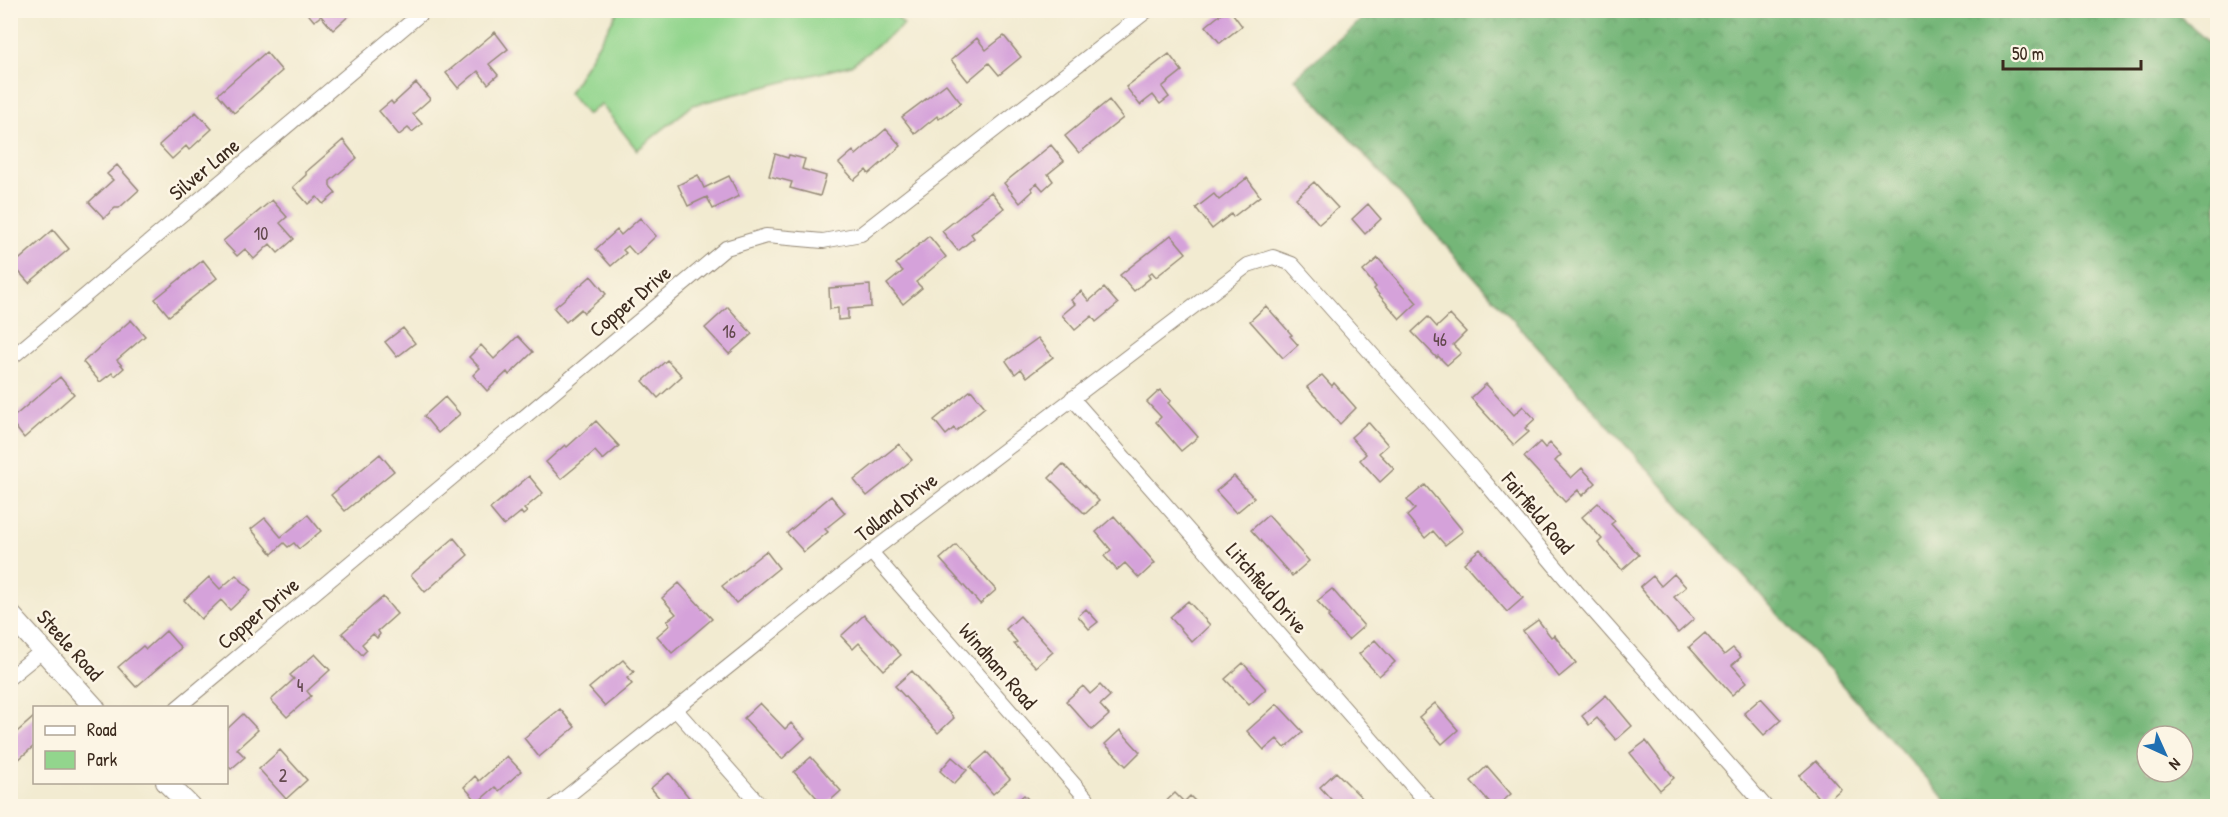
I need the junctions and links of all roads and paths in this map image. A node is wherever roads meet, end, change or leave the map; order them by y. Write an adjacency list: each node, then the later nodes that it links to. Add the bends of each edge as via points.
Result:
1 (425, 10): 5 (street, Silver Lane)
2 (1148, 10): 3 (street, Copper Drive)
3 (1132, 16): 12 (street, Copper Drive, via 861,234 823,241 766,236 726,248)
4 (1273, 257): 6 (street, Tolland Drive, via 1248,265); 20 (street, Fairfield Road, via 1292,264)
5 (10, 359)
6 (1072, 398): 7 (street, Tolland Drive); 19 (street, Litchfield Drive)
7 (871, 552): 13 (street, Tolland Drive); 18 (street, Windham Road)
8 (10, 614): 9 (street, Steele Road)
9 (42, 651): 10 (street); 11 (street, Steele Road)
10 (10, 677)
11 (93, 706)
12 (179, 706)
13 (675, 709): 16 (street, Tolland Drive); 17 (street)
14 (167, 784): 15 (street)
15 (190, 807)
16 (555, 807)
17 (760, 807)
18 (1093, 807)
19 (1430, 807)
20 (1765, 807)

